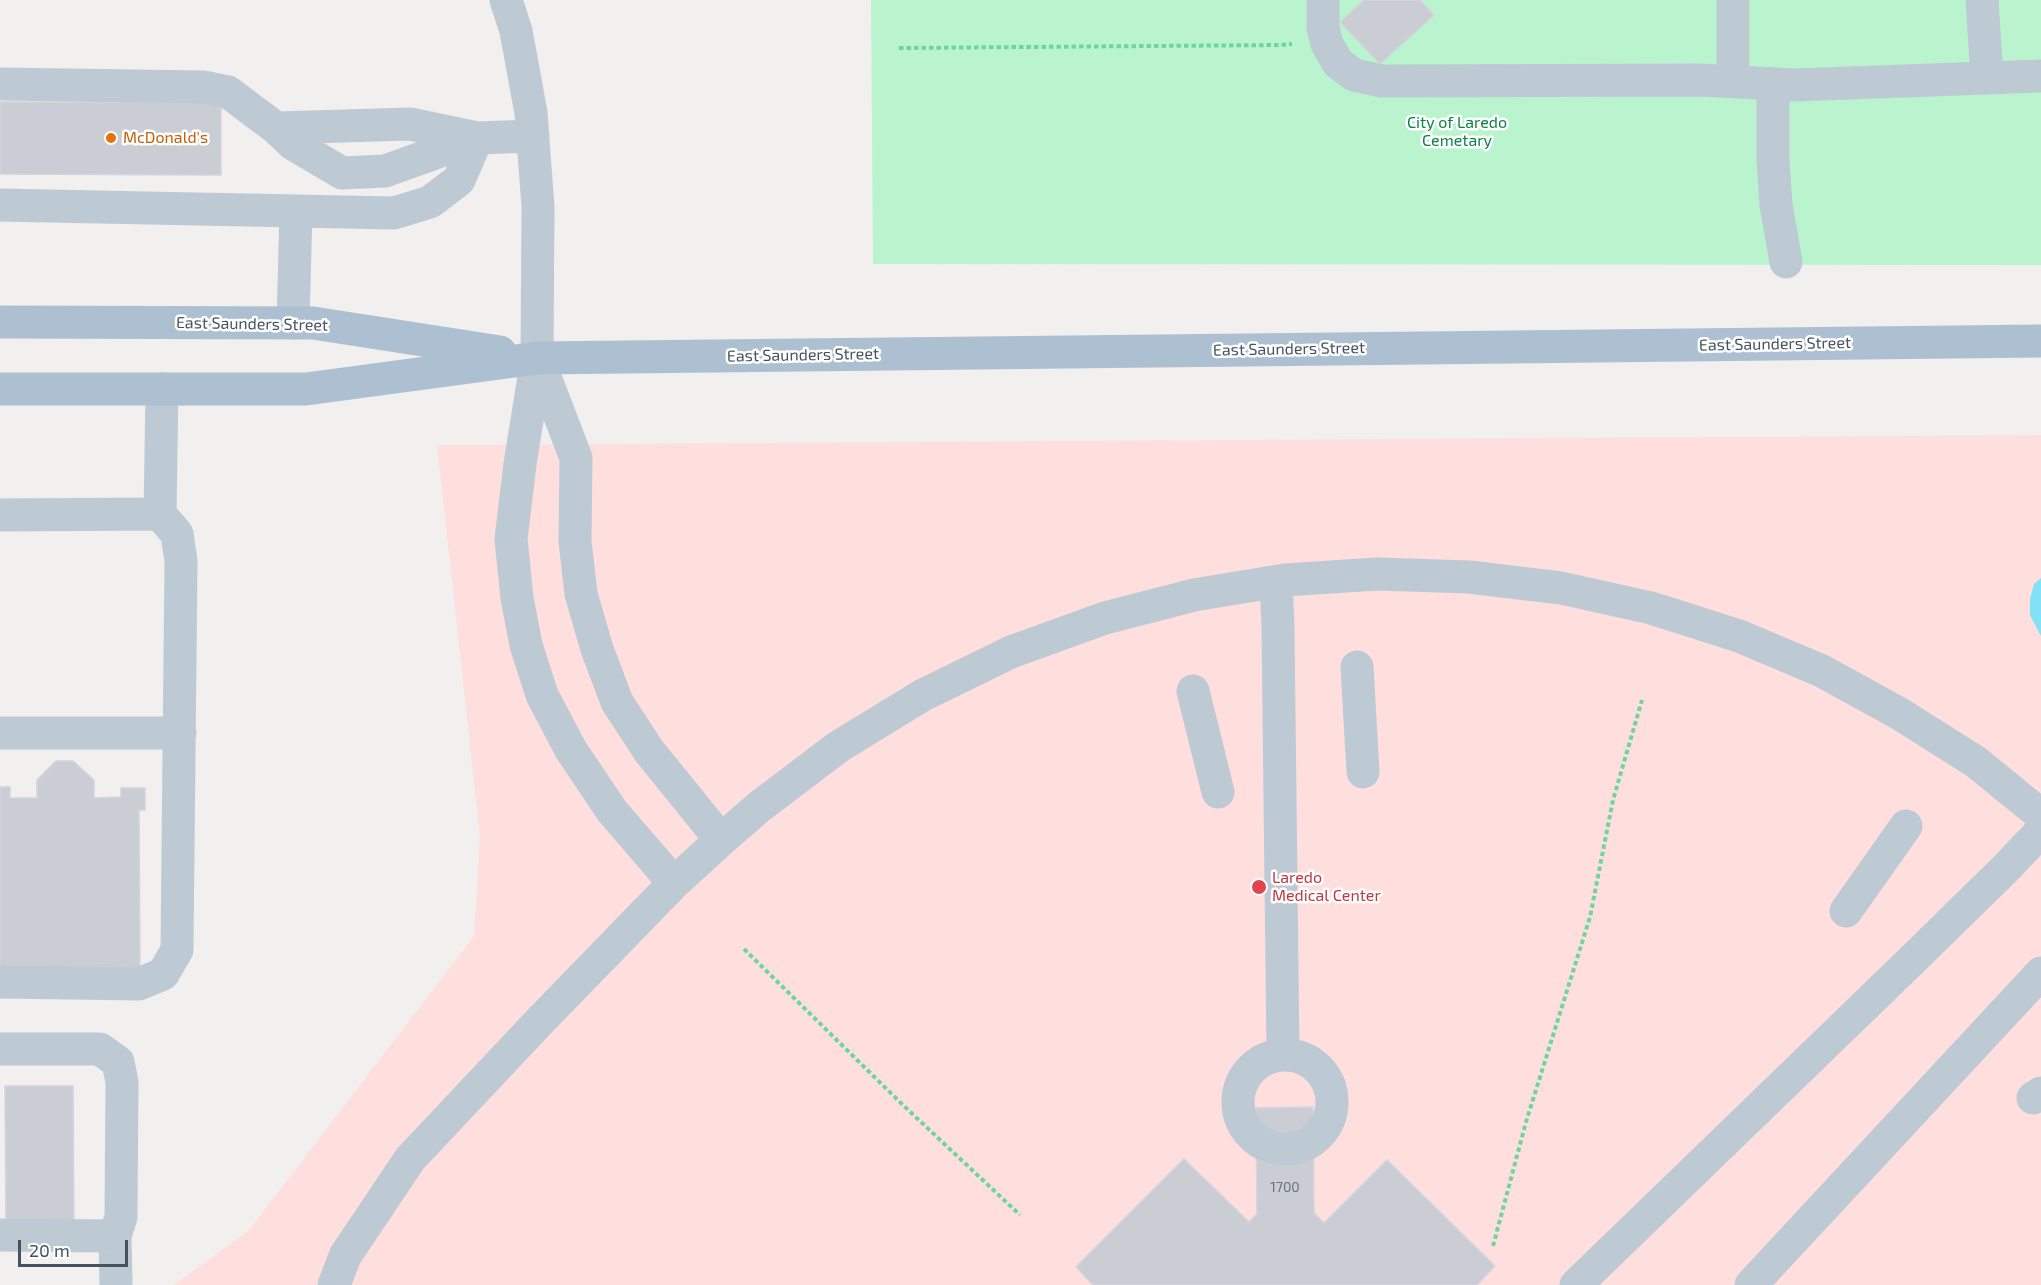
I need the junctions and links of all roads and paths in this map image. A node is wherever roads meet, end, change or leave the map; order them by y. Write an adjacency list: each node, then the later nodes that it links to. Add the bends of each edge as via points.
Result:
1 (506, 0): 13 (street, via 516,31)
2 (1323, 0): 9 (street, via 1323,28 1338,63 1354,75 1382,81)
3 (1732, 0): 9 (street)
4 (1982, 0): 8 (street)
5 (899, 48): 6 (path, via 1296,43)
6 (1298, 50)
7 (2041, 76): 8 (street)
8 (1987, 77): 11 (street)
9 (1733, 81): 11 (street)
10 (0, 84): 12 (street, via 203,87 228,92)
11 (1773, 84): 17 (street, via 1775,194)
12 (276, 128): 14 (street, via 410,124); 14 (street, via 293,144 342,173 385,171)
13 (533, 136): 14 (street); 21 (street, via 538,207)
14 (477, 138): 16 (street, via 459,180 430,202 394,213)
15 (0, 205): 16 (street)
16 (296, 211): 19 (street)
17 (1786, 262)
18 (0, 322): 19 (main road, East Saunders Street)
19 (293, 323): 21 (main road, East Saunders Street)
20 (2041, 341): 21 (main road, East Saunders Street)
21 (537, 357): 23 (main road, East Saunders Street, via 306,389); 37 (street, via 576,458 575,541 581,594 617,702 649,751); 38 (street, via 511,539 526,645 542,695 571,750 612,811)
22 (0, 389): 23 (main road, East Saunders Street)
23 (162, 389): 24 (street)
24 (160, 514): 25 (street); 31 (street, via 177,534 181,561)
25 (0, 515)
26 (1276, 582): 34 (street, via 1377,574 1469,577 1561,588 1651,608 1739,636 1822,671 1976,762); 37 (street, via 1194,595 1127,612 1011,652 923,695 838,747); 44 (street)
27 (1357, 667): 32 (street)
28 (1193, 691): 33 (street)
29 (1642, 699): 48 (path, via 1613,800 1590,917 1526,1122)
30 (0, 733): 31 (street)
31 (180, 733): 42 (street, via 177,950 163,974 139,984)
32 (1363, 772)
33 (1218, 792)
34 (2041, 815)
35 (1906, 826): 39 (street)
36 (2041, 831): 51 (street)
37 (721, 840): 38 (street)
38 (674, 883): 50 (street, via 410,1159 345,1256)
39 (1845, 911)
40 (744, 949): 45 (path)
41 (2041, 973): 52 (street)
42 (0, 982)
43 (0, 1049): 47 (street, via 99,1049 118,1062 122,1082 121,1217)
44 (1283, 1054)
45 (1020, 1215)
46 (0, 1236): 47 (street)
47 (115, 1236): 49 (street)
48 (1493, 1246)
49 (116, 1285)
50 (334, 1285)
51 (1576, 1285)
52 (1751, 1285)

